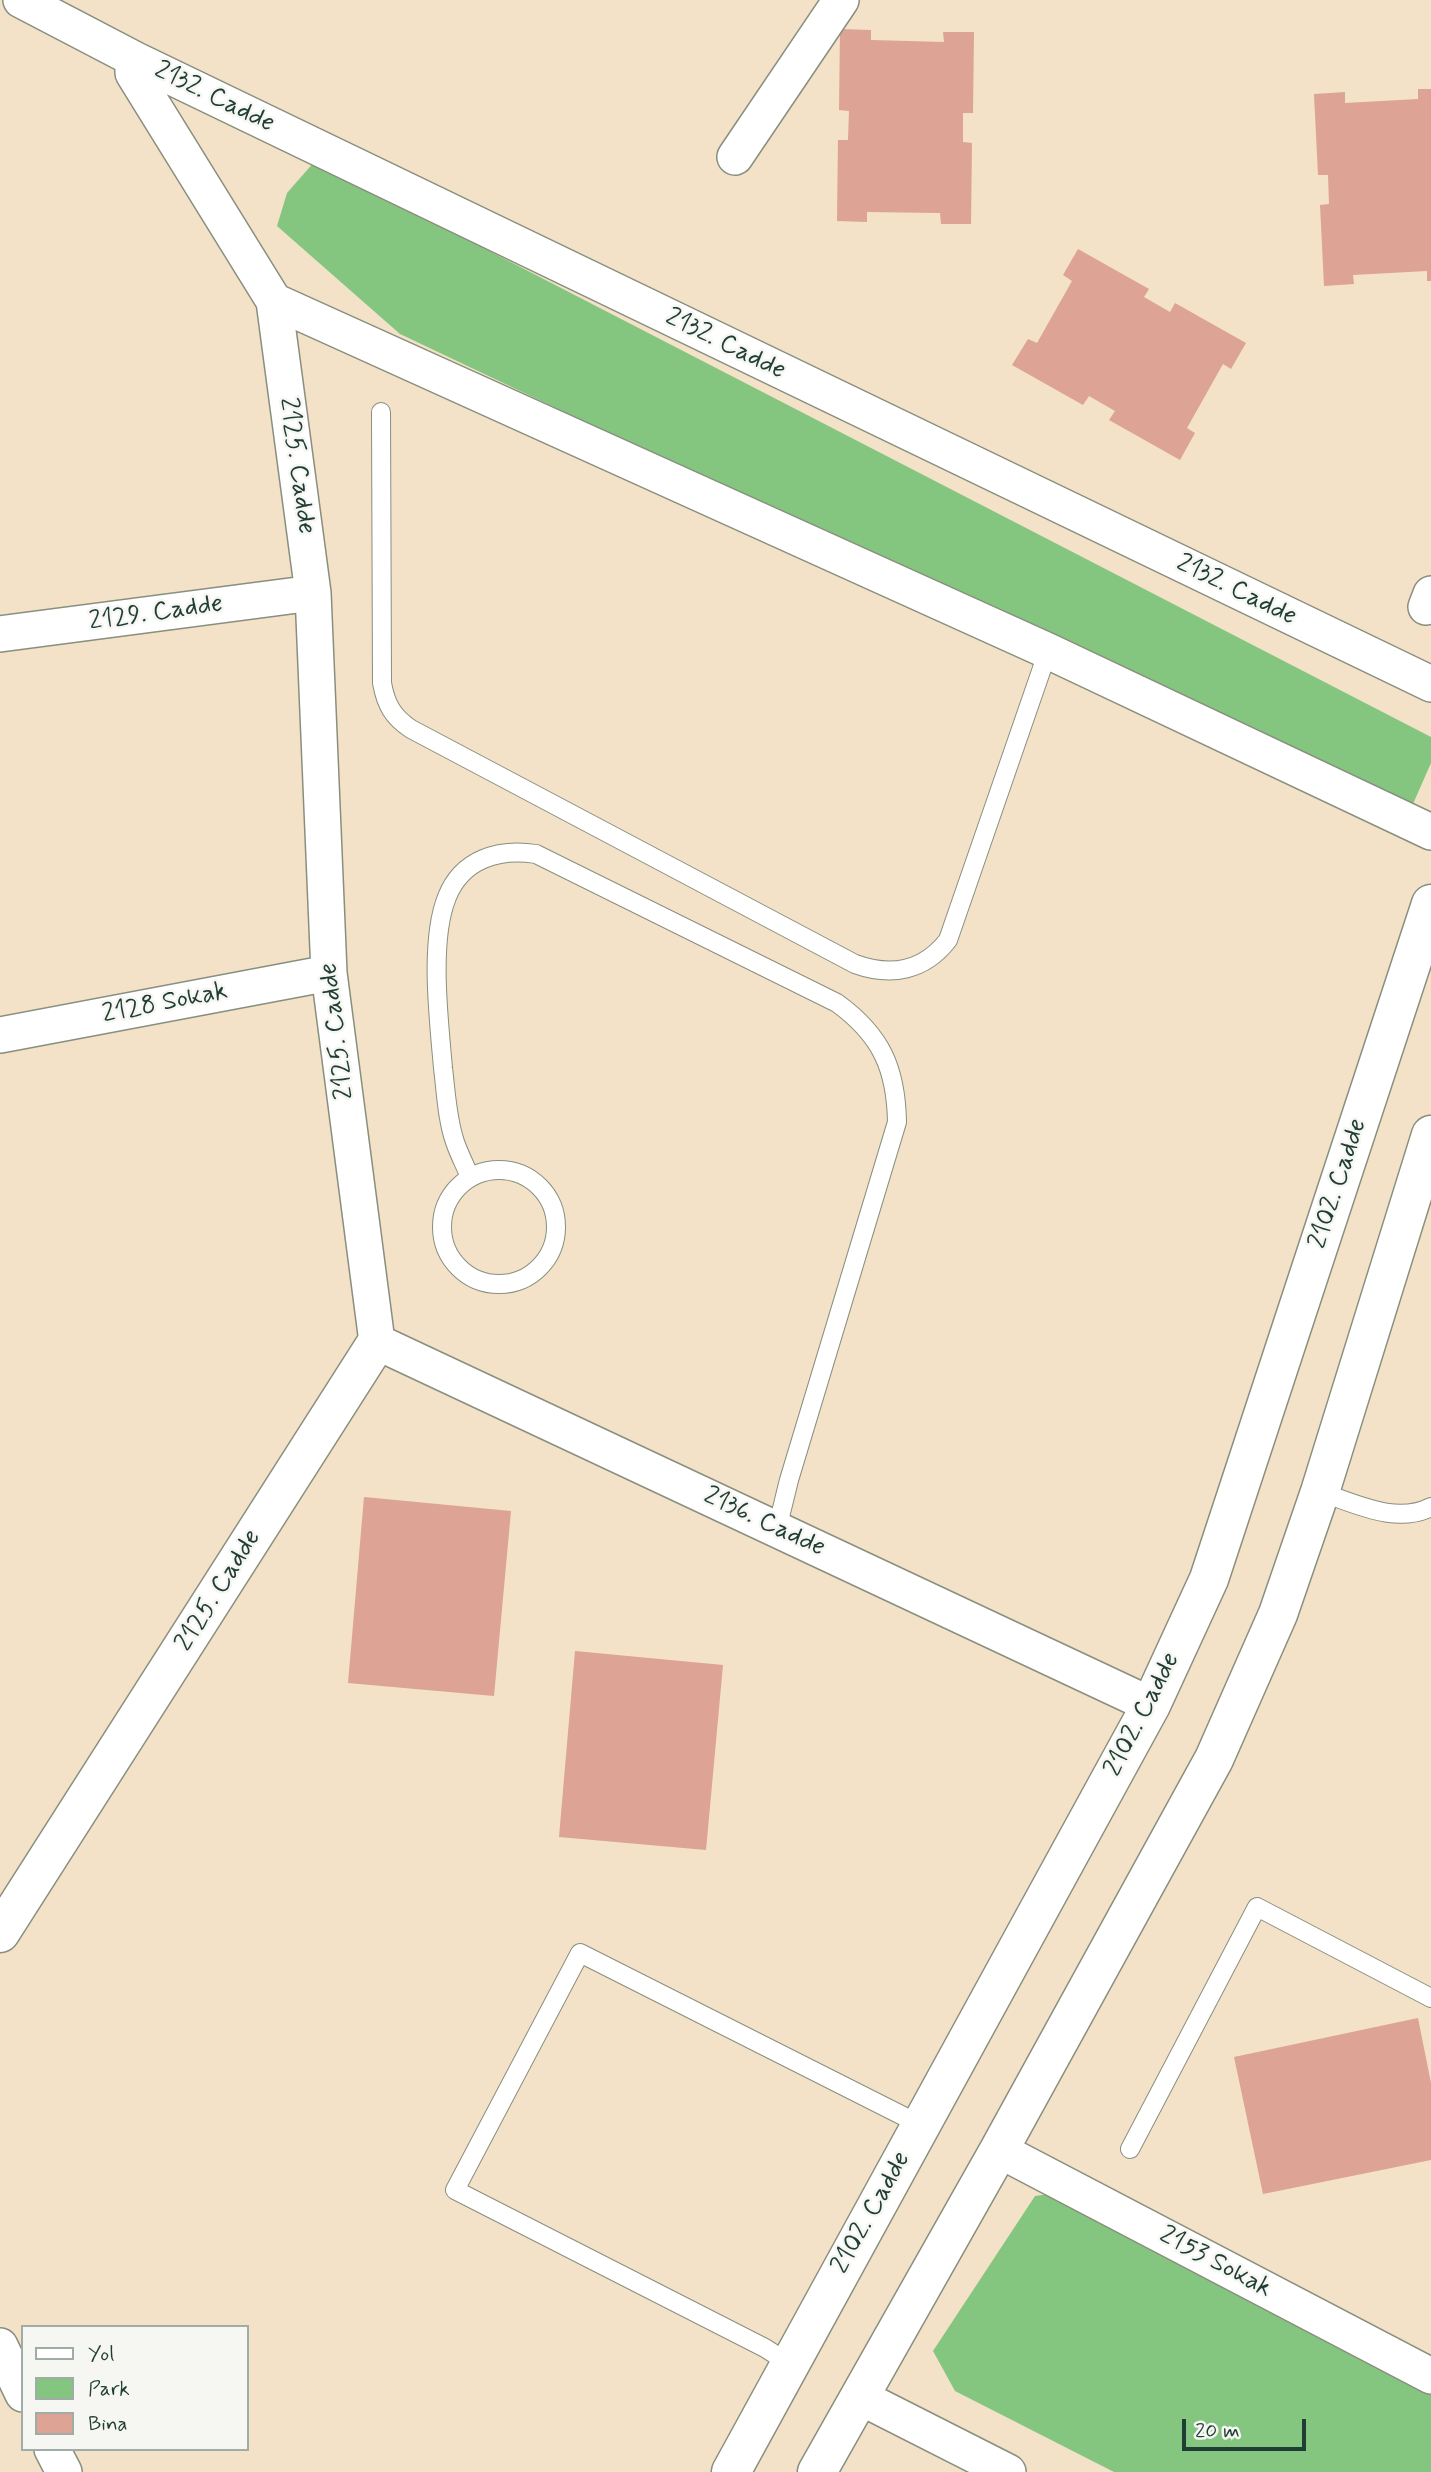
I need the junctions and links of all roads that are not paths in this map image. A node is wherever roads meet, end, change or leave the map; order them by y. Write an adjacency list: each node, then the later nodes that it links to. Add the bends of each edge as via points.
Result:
1 (21, 0): 3 (street, 2132. Cadde)
2 (841, 0): 4 (street)
3 (136, 60): 5 (street, 2125. Cadde, via 134,73); 10 (street, 2132. Cadde)
4 (735, 157)
5 (274, 301): 7 (street, 2125. Cadde); 9 (street)
6 (381, 412): 9 (lane, via 382,683 390,711 411,729 855,964 901,971 916,967 948,940)
7 (313, 593): 8 (street, 2129. Cadde); 13 (street, 2125. Cadde)
8 (0, 634)
9 (1048, 650): 11 (street)
10 (1431, 684)
11 (1431, 832)
12 (1431, 904): 21 (street, 2102. Cadde, via 1209,1578)
13 (329, 973): 14 (street, 2128 Sokak); 17 (street, 2125. Cadde)
14 (0, 1035)
15 (1431, 1135): 18 (street)
16 (470, 1177): 16 (lane, via 451,1194 441,1218 443,1244 456,1266 477,1281 502,1285 527,1278 546,1260 556,1237 555,1211 541,1189 520,1174 495,1170); 20 (lane, via 454,1142 447,1109 437,1004 439,931 456,880 487,856 519,851 536,854 837,1003 873,1036 894,1078 897,1122)
17 (377, 1342): 20 (street, 2136. Cadde); 22 (street, 2125. Cadde)
18 (1320, 1492): 19 (lane, via 1389,1514 1405,1515); 26 (street, via 1278,1614 1214,1759)
19 (1431, 1507)
20 (777, 1529): 21 (street, 2136. Cadde)
21 (1151, 1705): 24 (street, 2102. Cadde)
22 (0, 1933)
23 (1431, 1998): 25 (lane, via 1257,1907)
24 (921, 2125): 28 (street, 2102. Cadde); 28 (lane, via 580,1953 455,2190)
25 (1130, 2149)
26 (999, 2150): 29 (street, 2153 Sokak); 31 (street)
27 (0, 2346): 30 (street)
28 (790, 2364): 34 (street, 2102. Cadde)
29 (1431, 2375)
30 (21, 2390)
31 (859, 2397): 35 (street); 36 (street)
32 (53, 2451): 33 (street)
33 (64, 2472)
34 (731, 2472)
35 (817, 2472)
36 (1008, 2472)

